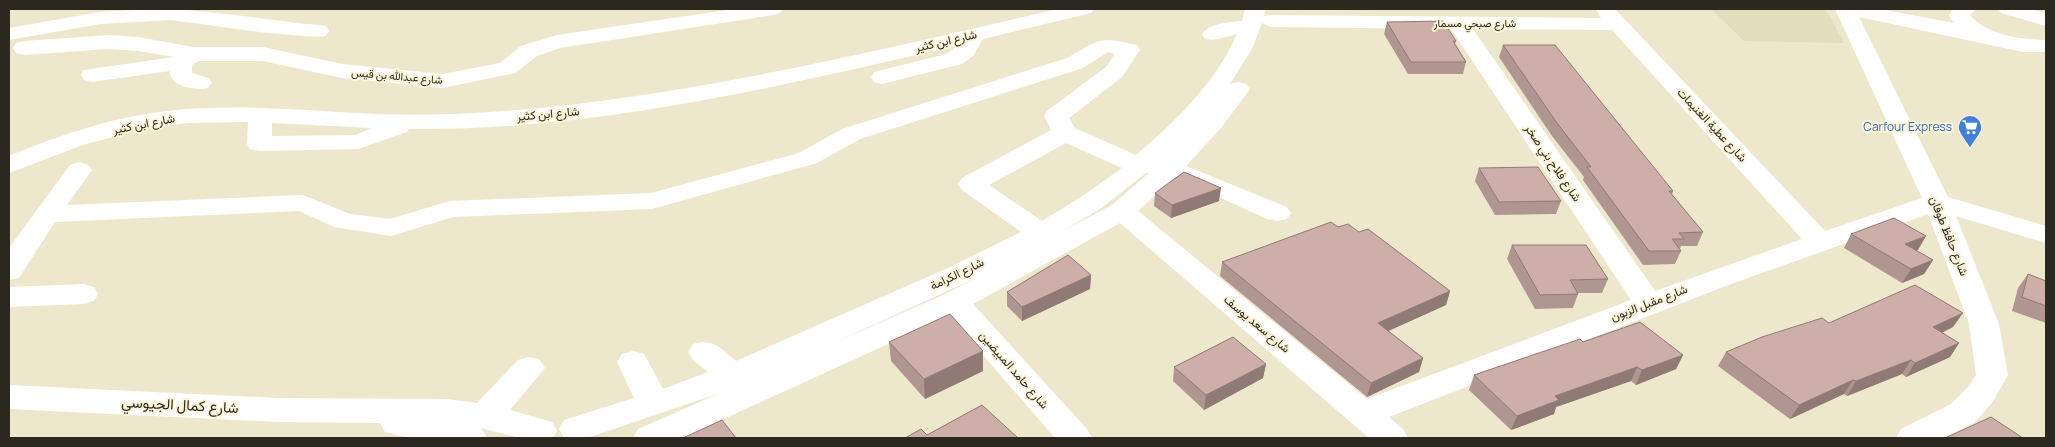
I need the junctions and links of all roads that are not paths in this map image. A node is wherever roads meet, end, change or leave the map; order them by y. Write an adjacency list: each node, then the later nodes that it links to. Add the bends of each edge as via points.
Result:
1 (773, 9): 21 (street, شارع عبدالله بن قيس, via 557,42 529,51 507,68 442,81 342,71 263,54)
2 (1084, 9): 14 (street, شارع ابن كثير)
3 (1845, 9): 30 (street, شارع حافظ طوقان)
4 (1850, 9): 16 (street)
5 (1913, 9): 7 (street)
6 (2008, 9): 8 (street)
7 (1963, 10): 16 (street, via 1960,16 1964,23)
8 (2036, 15)
9 (1263, 16): 11 (street, شارع صبحي مسمار); 15 (street, شارع صبحي مسمار); 27 (street, شارع الكرامة, via 1214,90 1183,127); 28 (street, شارع الكرامة, via 1253,66 1232,99)
10 (1611, 16): 11 (street, شارع صبحي مسمار); 37 (street, شارع عطية الغنيمات)
11 (1458, 23): 42 (street, شارع فلاح بني صخر)
12 (318, 31): 13 (street, via 171,14 100,18)
13 (9, 34)
14 (975, 34): 23 (street, via 966,52 954,59); 26 (street, شارع ابن كثير, via 674,99 538,115 411,122 358,142 259,144 260,116 186,116 134,123 54,146)
15 (1214, 34)
16 (1990, 37): 17 (street)
17 (2020, 44): 18 (street); 20 (street)
18 (2046, 46)
19 (9, 50): 21 (street, شارع عبدالله بن قيس, via 110,42 138,44)
20 (2046, 55)
21 (187, 59): 22 (street); 24 (street, via 181,77)
22 (92, 75)
23 (882, 77)
24 (200, 83)
25 (1065, 133): 27 (street); 33 (street, via 1056,116 1114,72 1129,50 1105,44 1075,63 851,134 808,158 652,202 450,209 391,228 344,221 302,203); 34 (street, via 971,184)
26 (9, 165)
27 (1141, 167): 34 (street, شارع الكرامة, via 1089,205)
28 (1170, 168): 31 (street, شارع الكرامة); 32 (street)
29 (80, 170): 33 (street)
30 (1936, 202): 35 (street); 37 (street, شارع مقبل الزبون); 56 (street, شارع حافظ طوقان, via 1984,324 1992,375 1980,395 1963,413)
31 (1122, 211): 41 (street, شارع الكرامة); 49 (street, شارع سعد يوسف)
32 (1277, 213)
33 (48, 214): 36 (street)
34 (1040, 233): 46 (street, شارع الكرامة, via 947,280)
35 (2046, 235)
36 (19, 240): 38 (street)
37 (1819, 241): 42 (street, شارع مقبل الزبون)
38 (9, 271)
39 (84, 294): 40 (street)
40 (9, 297)
41 (954, 302): 53 (street, شارع الكرامة); 54 (street, شارع حامد المبيضين)
42 (1648, 303): 49 (street, شارع مقبل الزبون)
43 (704, 352): 46 (street)
44 (633, 362): 48 (street)
45 (529, 368): 50 (street)
46 (732, 375): 48 (street, شارع الكرامة)
47 (9, 397): 50 (street, شارع كمال الجيوسي, via 352,411 377,419)
48 (654, 404): 51 (street, شارع الكرامة)
49 (1364, 414): 55 (street, شارع سعد يوسف)
50 (478, 427): 52 (street, شارع كمال الجيوسي)
51 (582, 434): 52 (street, شارع الكرامة, via 559,427)
52 (533, 435)
53 (650, 438)
54 (1075, 438)
55 (1391, 438)
56 (1913, 438)

